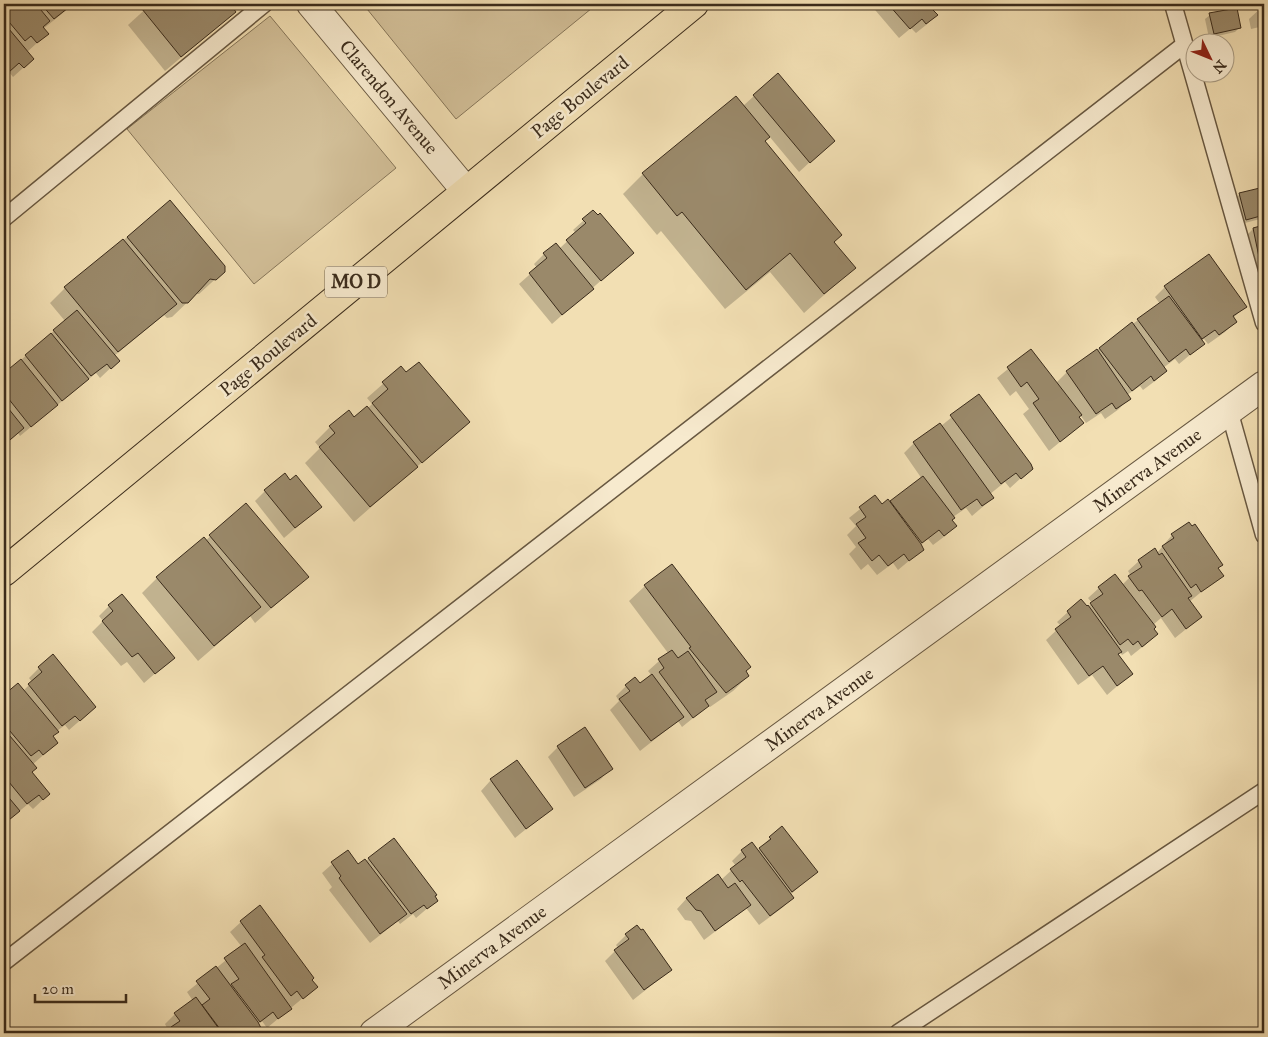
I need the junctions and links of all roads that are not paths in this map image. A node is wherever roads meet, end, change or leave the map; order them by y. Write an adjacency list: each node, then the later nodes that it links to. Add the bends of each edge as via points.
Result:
1 (264, 4): 7 (lane)
2 (311, 4): 6 (street, Clarendon Avenue)
3 (694, 4): 6 (main road, Page Boulevard / MO D)
4 (1173, 4): 5 (lane)
5 (1184, 45): 8 (lane); 14 (lane)
6 (466, 191): 12 (main road, Page Boulevard / MO D)
7 (4, 218)
8 (1264, 323)
9 (1264, 385): 10 (street, Minerva Avenue)
10 (1229, 410): 11 (lane); 15 (street, Minerva Avenue)
11 (1264, 535)
12 (4, 572)
13 (1264, 791): 16 (lane)
14 (4, 962)
15 (374, 1033)
16 (898, 1033)

